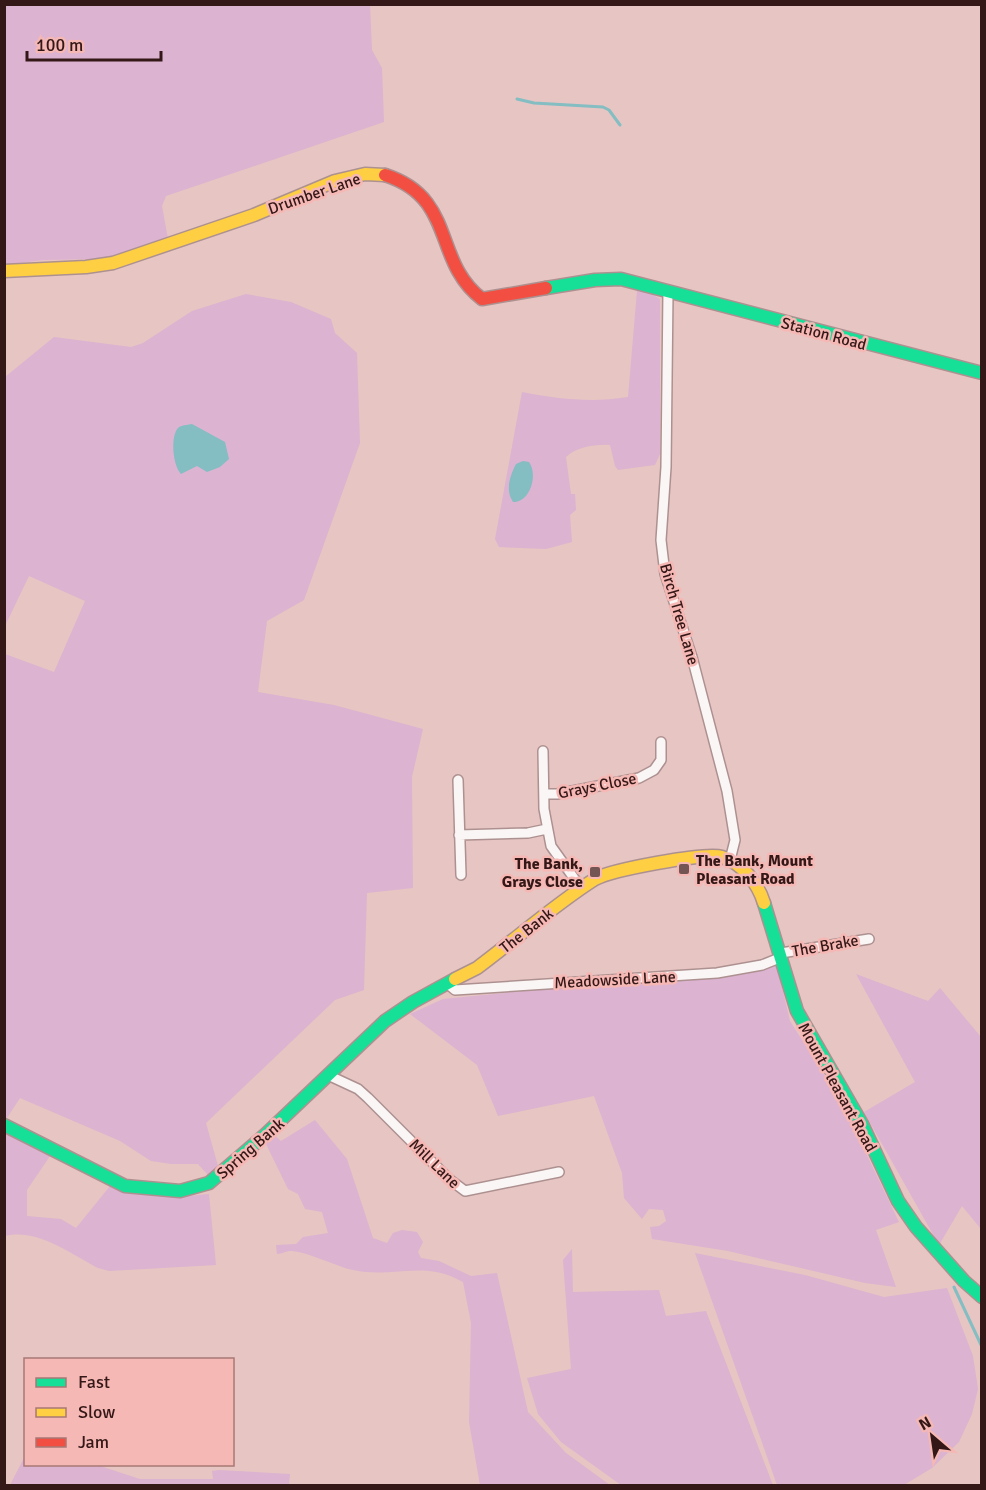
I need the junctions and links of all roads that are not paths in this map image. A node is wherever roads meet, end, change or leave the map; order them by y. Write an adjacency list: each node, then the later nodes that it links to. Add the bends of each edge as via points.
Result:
1 (4, 271): 2 (street, Drumber Lane, via 88,269 116,263 347,179 380,174 410,186 435,209 459,277 482,299 612,279)
2 (668, 292): 3 (street, Station Road); 10 (street, Birch Tree Lane, via 668,412 661,540 665,574 692,657 727,791 735,840)
3 (981, 373)
4 (661, 742): 7 (street, Grays Close, via 661,760 648,774)
5 (543, 751): 7 (street, Grays Close)
6 (458, 780): 9 (street)
7 (544, 794): 8 (street, Grays Close)
8 (547, 829): 9 (street); 12 (street, Grays Close, via 556,856)
9 (459, 835): 11 (street)
10 (730, 860): 12 (street, The Bank, via 702,857 627,869 597,878); 14 (street, Mount Pleasant Road, via 742,868 761,892)
11 (461, 875)
12 (581, 888): 15 (street, The Bank)
13 (869, 939): 14 (street, The Brake)
14 (781, 955): 15 (street, Meadowside Lane, via 762,964 717,974 455,990); 20 (street, Mount Pleasant Road, via 797,1011 862,1124 898,1201 916,1227)
15 (449, 985): 16 (street, The Bank)
16 (430, 994): 17 (street, Spring Bank, via 385,1021)
17 (330, 1076): 18 (street, Spring Bank, via 218,1177 180,1191 125,1186); 19 (street, Mill Lane, via 358,1089 465,1191)
18 (4, 1125)
19 (559, 1172)
20 (981, 1297)

